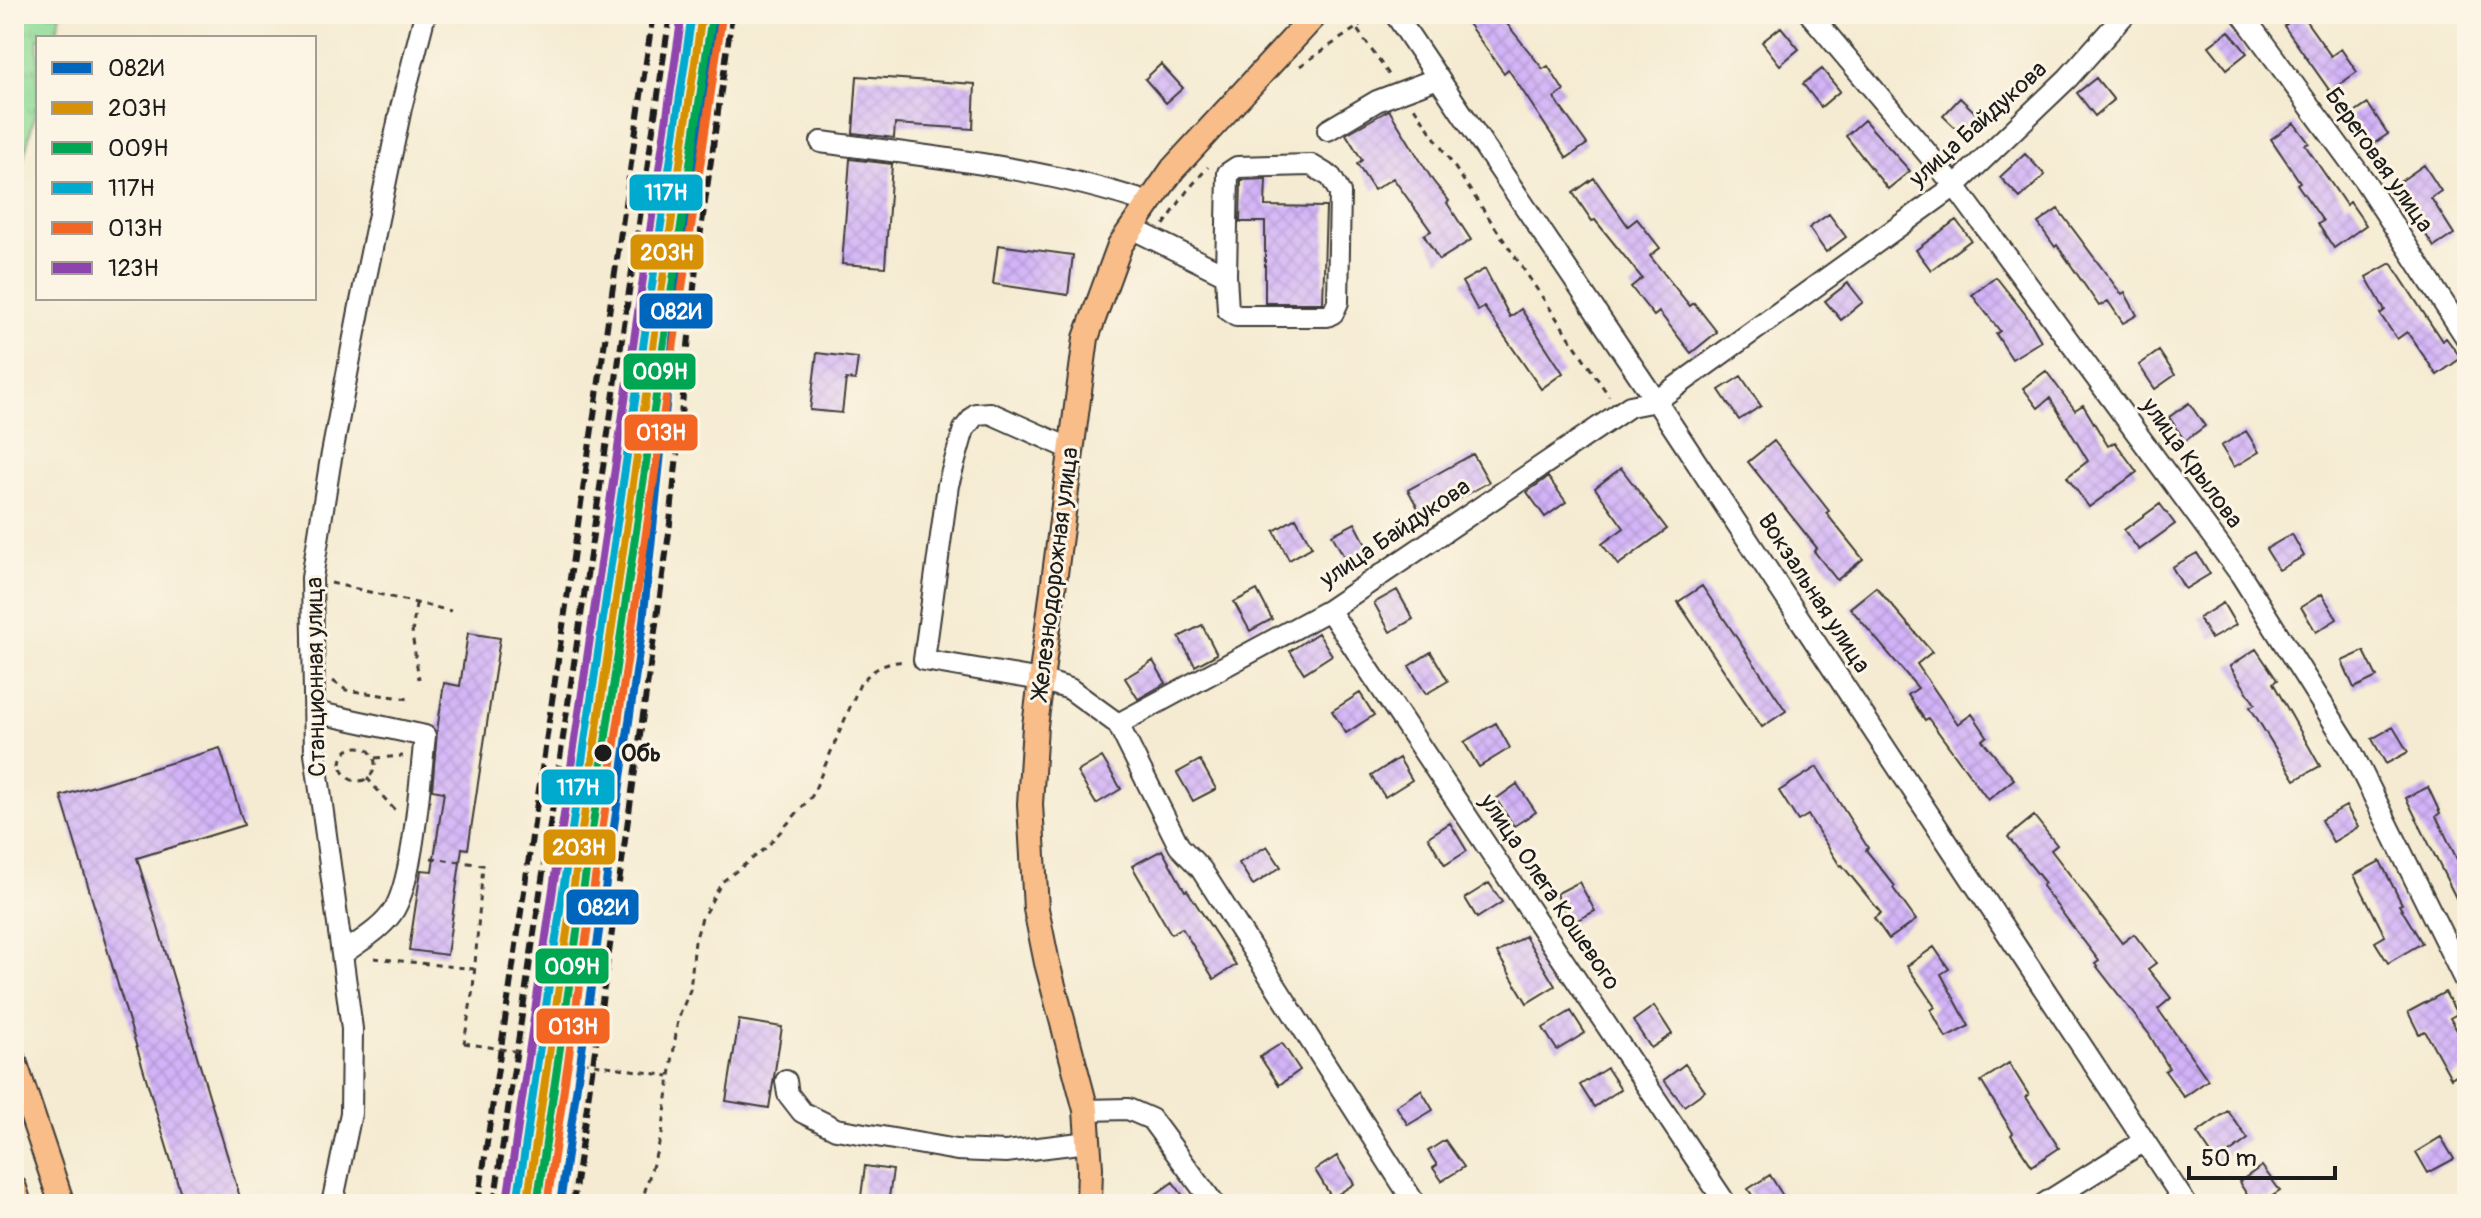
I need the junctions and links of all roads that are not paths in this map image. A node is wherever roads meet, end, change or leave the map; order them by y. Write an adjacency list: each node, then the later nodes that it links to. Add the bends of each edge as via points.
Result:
1 (425, 14): 19 (street, Станционная улица, via 359,311 312,578)
2 (1316, 14): 11 (main road, Железнодорожная улица, via 1173,169)
3 (1395, 14): 7 (street, Вокзальная улица)
4 (1810, 14): 10 (street, улица Крылова)
5 (2125, 14): 10 (street, улица Байдукова, via 2068,78)
6 (2242, 14): 14 (street, Береговая улица, via 2366,183)
7 (1438, 78): 8 (street, via 1377,101); 15 (street, Вокзальная улица)
8 (1328, 130)
9 (821, 142): 11 (street, via 1028,171)
10 (1955, 186): 15 (street, улица Байдукова); 22 (street, улица Крылова, via 2241,575 2350,748)
11 (1149, 203): 12 (main road, Железнодорожная улица)
12 (1131, 228): 13 (street); 16 (main road, Железнодорожная улица, via 1086,338)
13 (1226, 275): 13 (street, via 1228,310 1236,316 1333,313 1338,302 1340,193 1331,177 1311,165 1237,167 1228,173)
14 (2467, 339)
15 (1656, 401): 17 (street, улица Байдукова, via 1620,412); 26 (street, Вокзальная улица)
16 (1071, 449): 18 (main road, Железнодорожная улица); 18 (street, via 990,413 976,414 964,429 948,485 924,660)
17 (1329, 610): 20 (street, улица Байдукова); 35 (street, улица Олега Кошевого)
18 (1041, 680): 20 (street, via 1070,689); 25 (main road, Железнодорожная улица, via 1030,804 1036,909)
19 (315, 712): 21 (street, Станционная улица, via 324,837); 21 (street, via 425,736 410,856 393,912)
20 (1118, 724): 34 (street, via 1179,846 1201,869)
21 (344, 953): 31 (street, Станционная улица, via 352,1029 351,1113)
22 (2467, 985)
23 (14, 1061): 30 (main road)
24 (786, 1081): 27 (street, via 788,1094 802,1112 836,1129 957,1150 1006,1152)
25 (1086, 1110): 27 (main road, Железнодорожная улица); 33 (street, via 1128,1109 1151,1119)
26 (2144, 1141): 36 (street); 37 (street, Вокзальная улица)
27 (1088, 1142): 32 (main road, Железнодорожная улица)
28 (14, 1188): 29 (main road)
29 (19, 1204)
30 (62, 1204)
31 (332, 1204)
32 (1089, 1204)
33 (1214, 1204)
34 (1415, 1204)
35 (1726, 1204)
36 (2044, 1204)
37 (2186, 1204)

